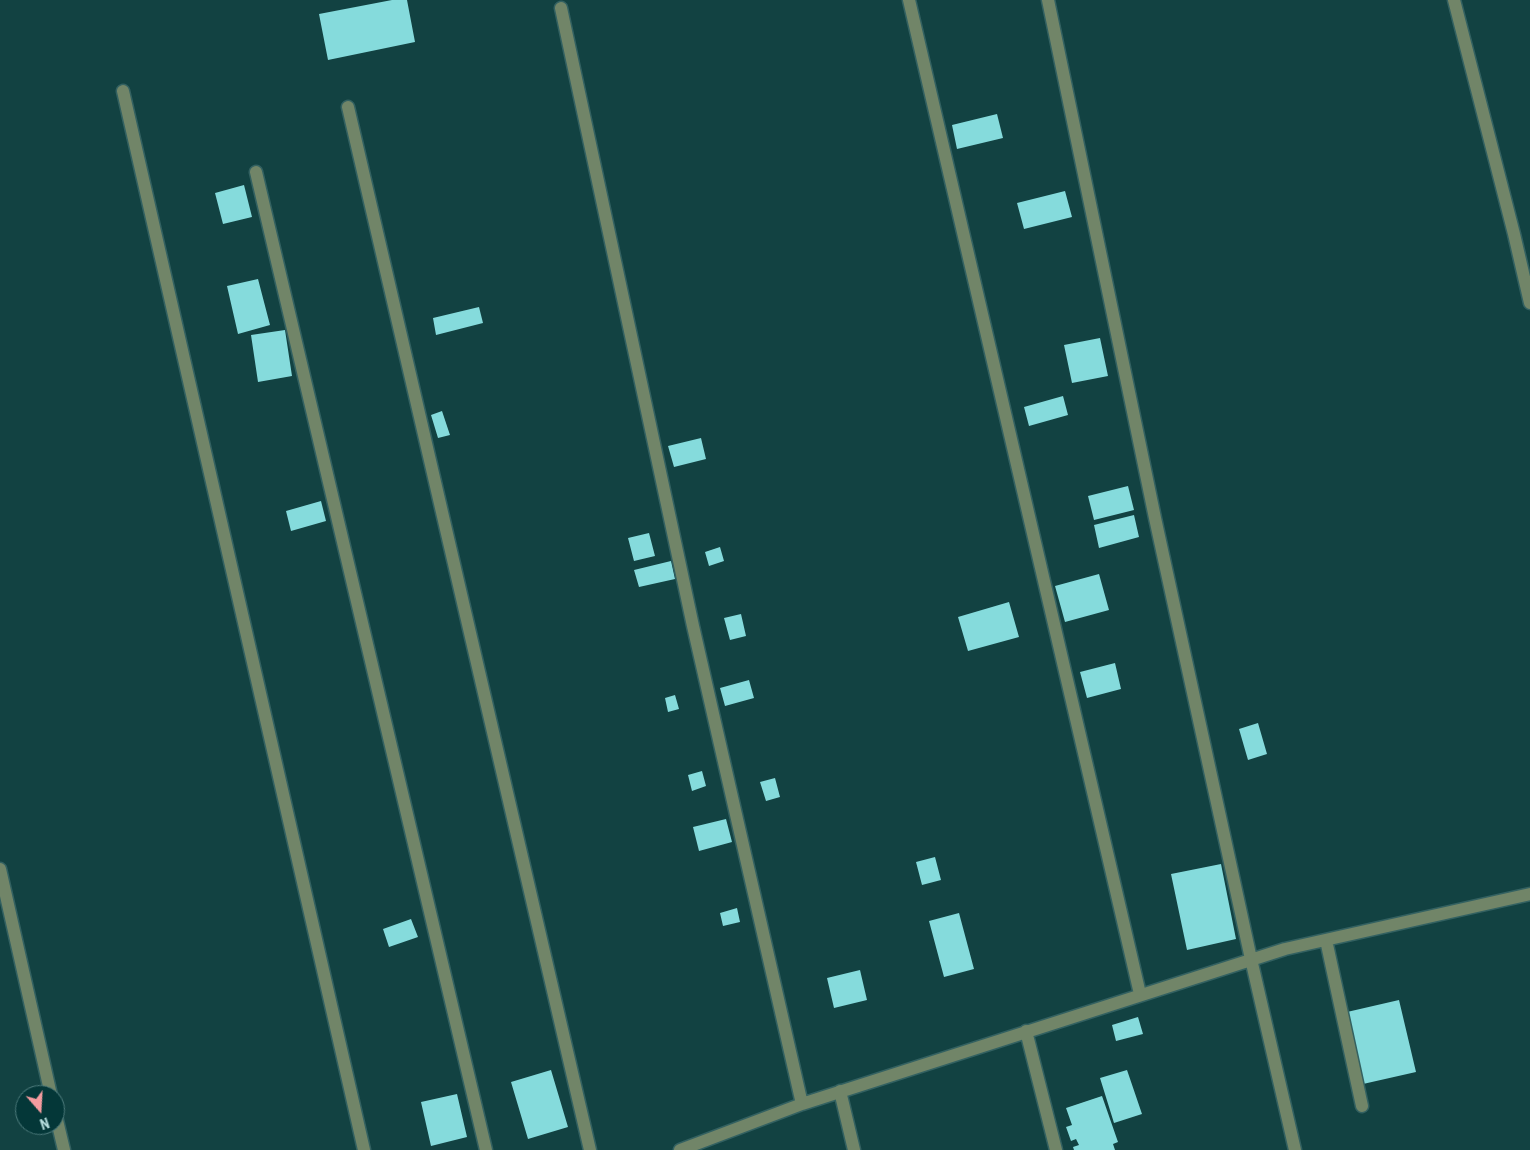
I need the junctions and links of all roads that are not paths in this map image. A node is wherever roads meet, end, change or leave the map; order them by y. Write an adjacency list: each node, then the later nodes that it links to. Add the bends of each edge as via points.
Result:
1 (909, 0): 13 (street)
2 (1048, 0): 12 (street, via 1157,528)
3 (1454, 0): 8 (street)
4 (561, 8): 17 (street, via 693,626)
5 (124, 92): 21 (street)
6 (348, 107): 23 (street)
7 (256, 172): 22 (street)
8 (1530, 303)
9 (0, 869): 15 (street)
10 (1530, 894): 11 (street)
11 (1326, 940): 12 (street); 18 (street)
12 (1251, 959): 13 (street); 27 (street)
13 (1140, 994): 14 (street)
14 (1026, 1031): 16 (street); 26 (street)
15 (49, 1085)
16 (840, 1091): 17 (street); 25 (street)
17 (802, 1104): 24 (street)
18 (1362, 1106)
19 (60, 1135): 20 (street)
20 (64, 1150)
21 (364, 1150)
22 (486, 1150)
23 (590, 1150)
24 (680, 1150)
25 (854, 1150)
26 (1056, 1150)
27 (1295, 1150)

